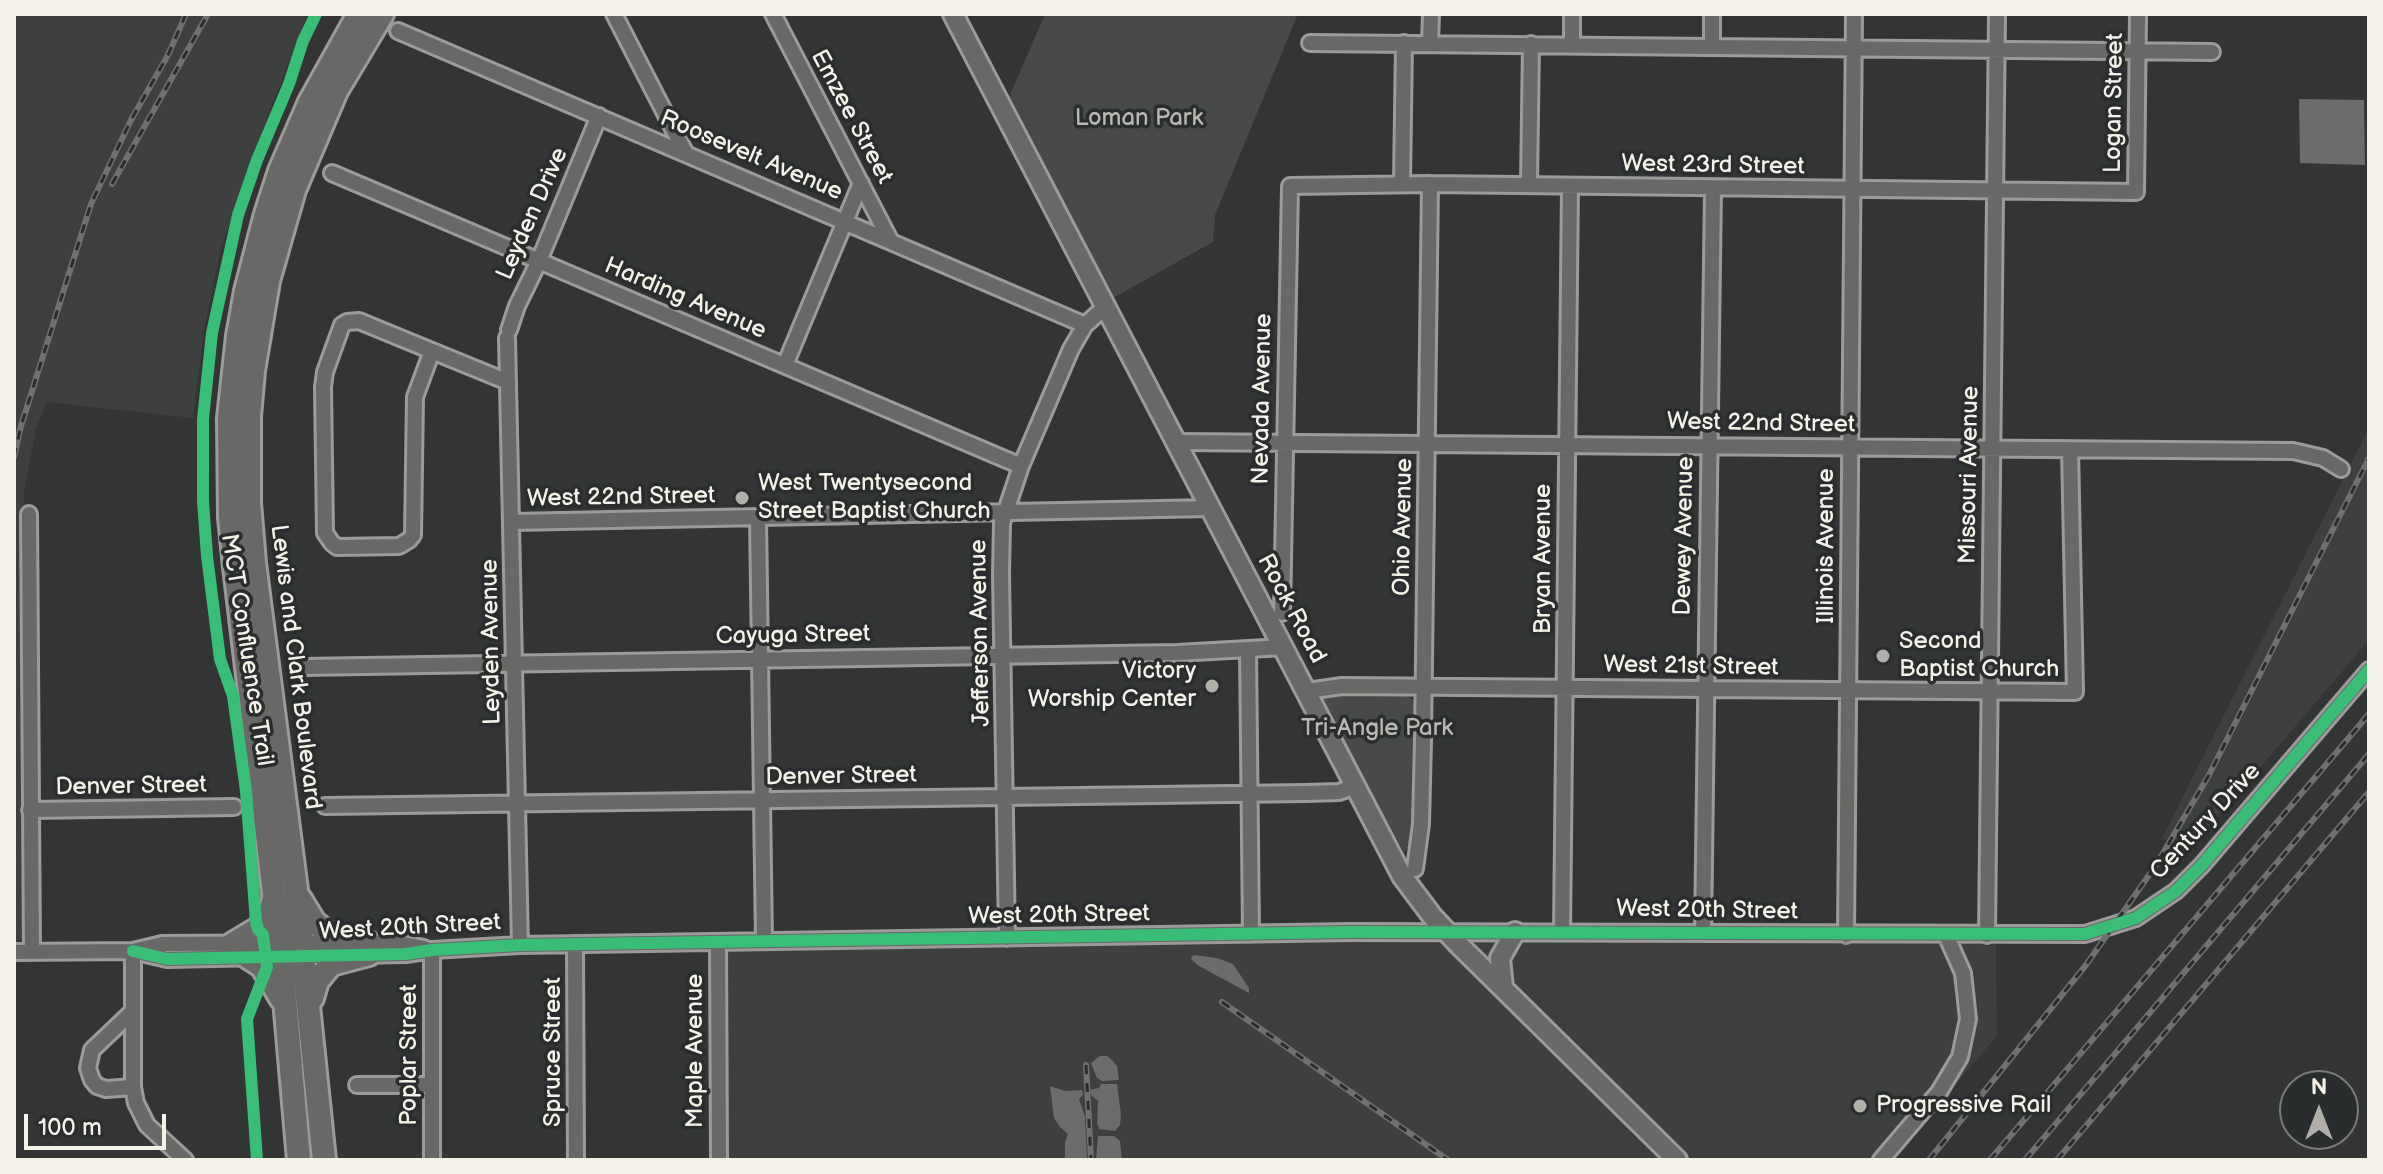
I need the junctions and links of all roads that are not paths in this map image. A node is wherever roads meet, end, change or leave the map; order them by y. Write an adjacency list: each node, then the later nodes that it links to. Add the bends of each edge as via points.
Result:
1 (359, 14): 84 (highway, Lewis and Clark Boulevard, via 314,92 280,171 255,249 233,370 230,517)
2 (382, 14): 83 (highway, Lewis and Clark Boulevard, via 336,91 294,190 268,281 253,371 250,518)
3 (614, 14): 24 (street)
4 (773, 14): 26 (street, Emzee Street)
5 (953, 14): 39 (main road, Rock Road)
6 (1431, 14): 15 (street)
7 (1572, 14): 17 (street)
8 (1712, 14): 18 (street)
9 (1854, 14): 19 (street, Illinois Avenue)
10 (1997, 14): 20 (street, Missouri Avenue)
11 (2138, 14): 22 (street, Logan Street)
12 (398, 31): 23 (street, Roosevelt Avenue)
13 (1310, 43): 14 (street)
14 (1404, 43): 15 (street); 27 (street)
15 (1430, 43): 16 (street)
16 (1531, 44): 17 (street); 29 (street)
17 (1572, 44): 18 (street)
18 (1712, 46): 19 (street)
19 (1854, 48): 20 (street); 33 (street, Illinois Avenue)
20 (1996, 50): 22 (street); 34 (street, Missouri Avenue)
21 (2212, 52): 22 (street)
22 (2138, 53): 35 (street, Logan Street)
23 (599, 116): 24 (street, Roosevelt Avenue); 38 (street, Leyden Drive)
24 (685, 152): 36 (street, Roosevelt Avenue)
25 (332, 173): 38 (street, Harding Avenue)
26 (861, 183): 36 (street); 37 (street, Emzee Street)
27 (1402, 184): 28 (street, West 23rd Street); 30 (street, West 23rd Street)
28 (1430, 184): 29 (street, West 23rd Street); 47 (street, Ohio Avenue)
29 (1529, 185): 31 (street, West 23rd Street)
30 (1290, 186): 45 (street, Nevada Avenue)
31 (1570, 186): 32 (street, West 23rd Street); 48 (street, Bryan Avenue)
32 (1713, 188): 33 (street, West 23rd Street); 49 (street, Dewey Avenue)
33 (1853, 190): 34 (street, West 23rd Street); 50 (street, Illinois Avenue)
34 (1994, 191): 35 (street, West 23rd Street); 51 (street, Missouri Avenue)
35 (2136, 192)
36 (845, 220): 37 (street, Roosevelt Avenue); 43 (street)
37 (890, 240): 40 (street, Roosevelt Avenue)
38 (539, 261): 41 (street, Leyden Drive); 43 (street, Harding Avenue)
39 (1105, 307): 40 (street, Jefferson Avenue); 46 (main road, Rock Road)
40 (1085, 325): 53 (street, Jefferson Avenue)
41 (508, 334): 44 (street, Leyden Avenue)
42 (432, 351): 42 (street, via 359,321 347,322 339,330 323,387 325,533 337,547 399,546 413,535 415,397); 44 (street)
43 (785, 365): 53 (street, Harding Avenue)
44 (508, 382): 59 (street, Leyden Avenue)
45 (1284, 441): 46 (street, West 22nd Street); 47 (street, West 22nd Street); 60 (street, Nevada Avenue)
46 (1176, 442): 55 (main road, Rock Road)
47 (1427, 443): 48 (street, West 22nd Street); 68 (street, Ohio Avenue)
48 (1567, 443): 49 (street, West 22nd Street); 69 (street, Bryan Avenue)
49 (1709, 445): 50 (street, West 22nd Street); 70 (street, Dewey Avenue)
50 (1850, 446): 51 (street, West 22nd Street); 71 (street, Illinois Avenue)
51 (1992, 447): 52 (street, West 22nd Street); 73 (street, Missouri Avenue)
52 (2070, 449): 54 (street, West 22nd Street, via 2293,451); 73 (street, West 21st Street, via 2075,692)
53 (1021, 466): 56 (street, Jefferson Avenue)
54 (2341, 469)
55 (1211, 508): 56 (street, West 22nd Street); 61 (main road, Rock Road)
56 (1004, 513): 58 (street, West 22nd Street); 63 (street, Jefferson Avenue)
57 (29, 514): 81 (street)
58 (758, 517): 59 (street, West 22nd Street); 64 (street)
59 (512, 522): 65 (street, Leyden Avenue)
60 (1282, 613)
61 (1284, 647): 62 (street, Cayuga Street); 72 (main road, Rock Road)
62 (1248, 650): 63 (street, Cayuga Street); 75 (street)
63 (1002, 655): 64 (street, Cayuga Street); 76 (street, Jefferson Avenue)
64 (759, 659): 65 (street, Cayuga Street); 77 (street)
65 (515, 662): 66 (street, Cayuga Street); 78 (street, Leyden Avenue)
66 (302, 667)
67 (2369, 670): 92 (street, Century Drive, via 2202,865 2156,907 2085,934)
68 (1424, 687): 69 (street, West 21st Street); 72 (street, West 21st Street); 82 (street, Ohio Avenue)
69 (1566, 687): 70 (street, West 21st Street); 87 (street, Bryan Avenue)
70 (1705, 689): 71 (street, West 21st Street); 88 (street, Dewey Avenue)
71 (1849, 690): 73 (street, West 21st Street); 90 (street, Illinois Avenue)
72 (1307, 691): 74 (main road, Rock Road)
73 (1990, 692): 92 (street, Missouri Avenue)
74 (1356, 786): 75 (street, Denver Street, via 1339,792); 85 (main road, Rock Road, via 1402,876)
75 (1250, 794): 76 (street, Denver Street); 89 (street)
76 (1005, 797): 77 (street, Denver Street); 93 (street, Jefferson Avenue)
77 (761, 801): 78 (street, Denver Street); 94 (street)
78 (517, 804): 79 (street, Denver Street); 97 (street, Leyden Avenue)
79 (325, 806)
80 (234, 807): 81 (street, Denver Street)
81 (30, 810): 102 (street)
82 (1415, 869)
83 (296, 890): 98 (highway, Lewis and Clark Boulevard); 99 (highway, via 321,929)
84 (275, 898): 98 (highway, Lewis and Clark Boulevard); 100 (highway, via 270,913)
85 (1447, 932): 86 (street, West 20th Street); 89 (street, West 20th Street); 105 (main road, Rock Road)
86 (1515, 932): 87 (street, West 20th Street); 105 (main road, via 1500,958)
87 (1562, 932): 88 (street, West 20th Street)
88 (1703, 933): 90 (street, West 20th Street)
89 (1251, 934): 93 (street, West 20th Street)
90 (1846, 935): 91 (street, West 20th Street)
91 (1946, 935): 92 (street, West 20th Street); 119 (street, via 1963,973 1968,1019 1960,1057 1939,1092)
92 (1987, 935)
93 (1007, 938): 94 (street, West 20th Street)
94 (764, 941): 95 (street, West 20th Street)
95 (718, 942): 96 (street, West 20th Street); 117 (street, Maple Avenue)
96 (575, 944): 97 (street, West 20th Street); 116 (street, Spruce Street)
97 (520, 945): 101 (street, West 20th Street)
98 (292, 949): 99 (street, West 20th Street); 100 (street, West 20th Street); 107 (highway, Lewis and Clark Boulevard); 108 (highway, Lewis and Clark Boulevard)
99 (369, 949): 101 (street, West 20th Street, via 399,943); 107 (highway, via 322,972)
100 (240, 950): 103 (street, West 20th Street, via 162,944); 108 (highway, via 262,966)
101 (432, 950): 110 (street, Poplar Street)
102 (32, 951): 103 (street, West 20th Street); 104 (street, West 20th Street)
103 (133, 951): 106 (street)
104 (14, 952)
105 (1503, 988): 118 (main road, Rock Road)
106 (133, 1011): 111 (street); 111 (street, via 92,1050 88,1068 97,1086)
107 (310, 1011): 114 (highway, Lewis and Clark Boulevard)
108 (287, 1014): 113 (highway, Lewis and Clark Boulevard)
109 (357, 1085): 110 (street)
110 (431, 1085): 115 (street, Poplar Street)
111 (133, 1087): 112 (street, via 147,1125)
112 (185, 1160)
113 (299, 1160)
114 (324, 1160)
115 (432, 1160)
116 (576, 1160)
117 (719, 1160)
118 (1677, 1160)
119 (1881, 1160)

